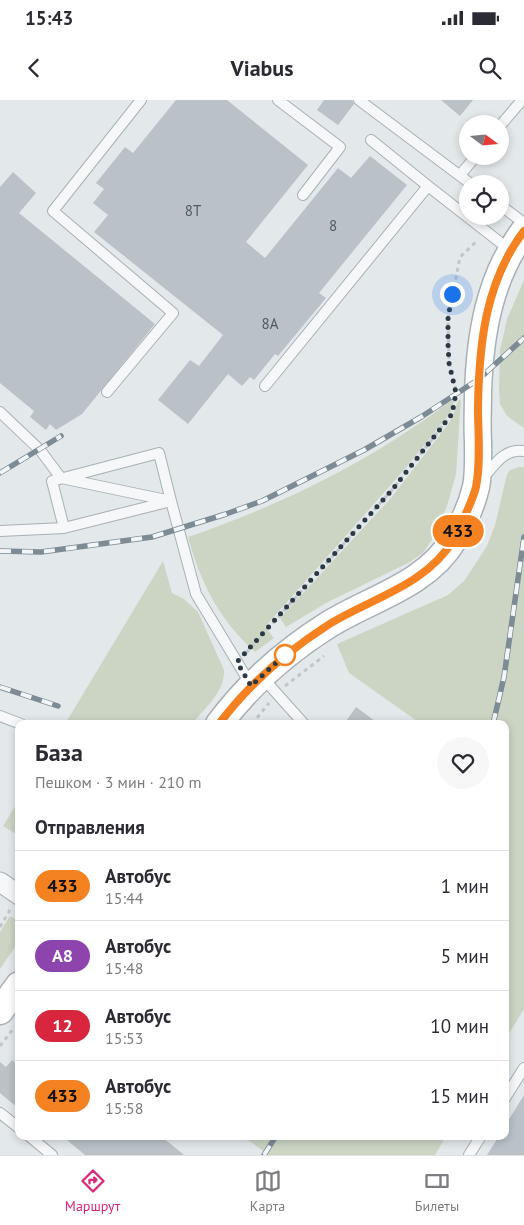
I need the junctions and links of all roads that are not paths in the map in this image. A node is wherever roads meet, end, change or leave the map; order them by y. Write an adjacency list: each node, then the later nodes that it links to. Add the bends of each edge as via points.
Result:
1 (142, 100): 15 (lane, via 53,211 173,314)
2 (278, 100): 10 (lane, via 340,147)
3 (359, 100): 8 (lane)
4 (522, 100): 5 (lane)
5 (509, 115)
6 (371, 140): 9 (lane)
7 (468, 165): 8 (lane)
8 (460, 175)
9 (428, 186): 13 (lane, via 486,232); 14 (lane)
10 (303, 195)
11 (509, 212): 12 (lane)
12 (524, 223)
13 (518, 241): 19 (main road, via 496,282 486,311 478,391)
14 (265, 386)
15 (107, 392)
16 (0, 412): 18 (lane, via 40,450)
17 (524, 451): 19 (lane, via 506,453)
18 (61, 478): 20 (lane); 20 (lane, via 159,453); 21 (lane, via 52,481)
19 (476, 486): 23 (main road, via 454,539 435,565 416,579 329,624 290,650)
20 (171, 501): 21 (lane); 23 (lane, via 196,594 237,662)
21 (64, 528): 22 (lane)
22 (0, 530)
23 (263, 685): 25 (main road); 26 (lane)
24 (0, 716): 27 (lane)
25 (224, 720)
26 (300, 720)
27 (15, 722)
28 (0, 882): 29 (street)
29 (15, 899)
30 (524, 1068): 31 (lane)
31 (509, 1092)
32 (0, 1113): 33 (lane)
33 (15, 1125)
34 (34, 1140): 36 (lane)
35 (478, 1140): 37 (lane)
36 (52, 1155)
37 (469, 1155)

